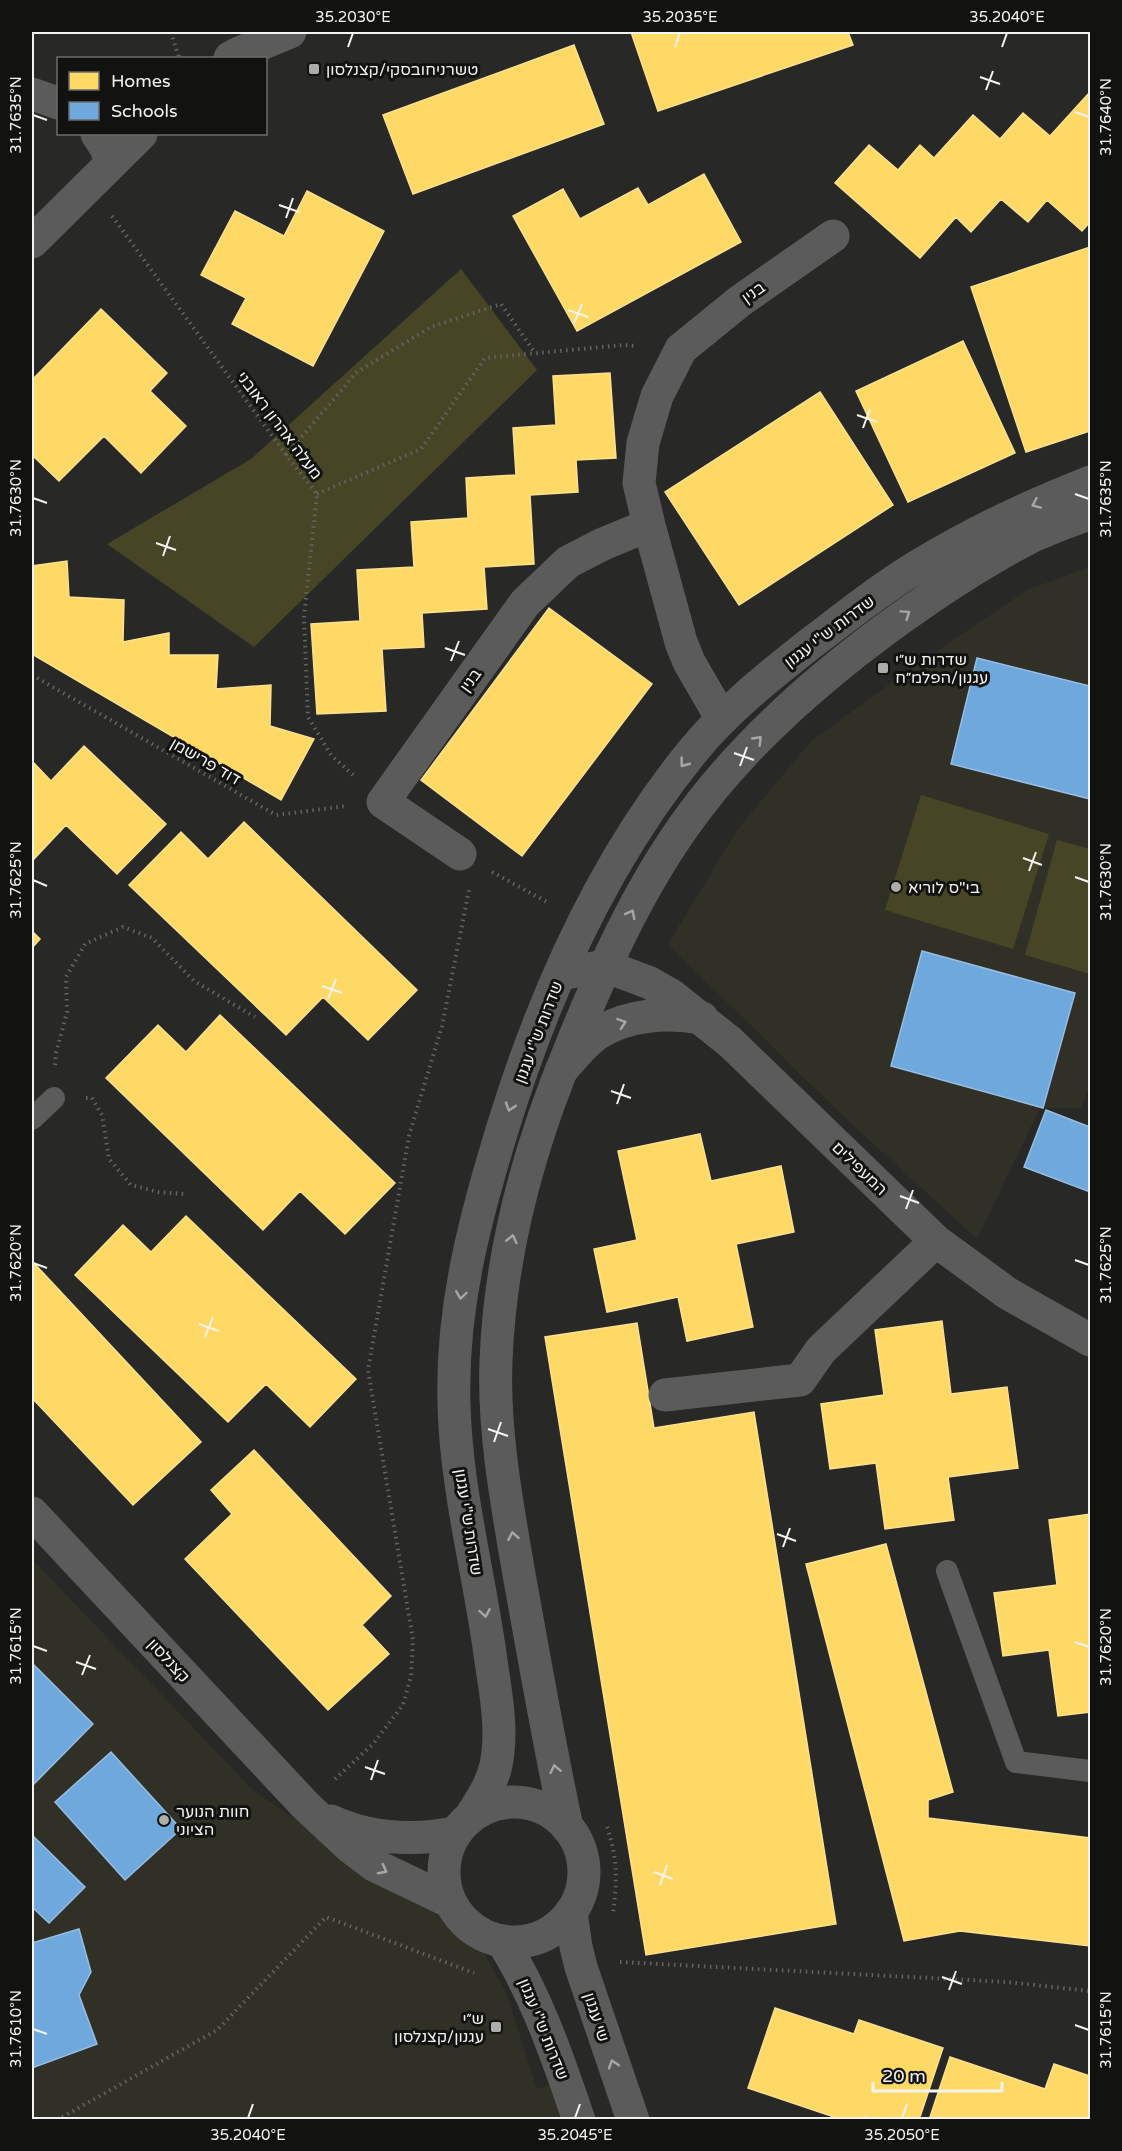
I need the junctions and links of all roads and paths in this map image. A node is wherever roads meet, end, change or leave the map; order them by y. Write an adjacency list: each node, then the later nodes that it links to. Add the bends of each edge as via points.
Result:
1 (171, 32): 3 (path)
2 (291, 32): 4 (street)
3 (179, 57)
4 (232, 57)
5 (32, 94): 6 (street)
6 (57, 103)
7 (98, 135): 9 (street, via 106,148)
8 (140, 135): 9 (street)
9 (100, 173): 11 (street); 14 (path, מעלה אהרון ראובני)
10 (833, 236): 12 (street, בנין, via 740,301)
11 (32, 242)
12 (681, 349): 13 (path, via 623,345); 18 (street, בנין, via 657,396 643,443 639,483)
13 (535, 353): 14 (path, via 501,304 431,327 357,372); 16 (path, via 485,358 421,449)
14 (286, 455): 16 (path, מעלה אהרון ראובני)
15 (1090, 482): 20 (street, שדרות ש"י עגנון, one-way to 20, via 998,521 920,564 780,667)
16 (317, 494): 21 (path, מעלה אהרון ראובני, via 304,617 308,717 331,755)
17 (1090, 513): 24 (street, שדרות ש"י עגנון, one-way to 17, via 652,875 685,824 773,724 898,620 961,577 1027,539)
18 (649, 525): 20 (street, בנין, via 681,642); 21 (street, בנין, via 568,562 525,603)
19 (32, 675): 21 (path, דוד פרישמן, via 276,815)
20 (722, 719): 23 (street, שדרות ש"י עגנון, one-way to 23, via 661,792 621,854)
21 (382, 802): 22 (street)
22 (468, 858): 23 (path); 38 (path, via 442,1026 409,1136 368,1370 413,1640 411,1676 403,1706 373,1744)
23 (584, 923): 25 (street, שדרות ש"י עגנון)
24 (605, 966): 25 (street); 27 (street, המעפילים, via 650,983); 28 (street, שדרות ש"י עגנון)
25 (560, 974): 40 (street, שדרות ש"י עגנון, one-way to 40, via 533,1037 485,1185 465,1265 455,1333 454,1406 462,1486 486,1622 499,1733 493,1779)
26 (255, 1017): 29 (path, via 194,981 152,938 123,927 85,944 66,977 68,1012 56,1053)
27 (702, 1018): 28 (street, one-way to 27, via 579,1050 616,1024 653,1016); 32 (street, המעפילים)
28 (560, 1072): 41 (street, שדרות ש"י עגנון, one-way to 28, via 511,1528 500,1447 495,1365 501,1289 540,1129)
29 (54, 1098): 30 (lane); 31 (path, via 92,1098 102,1115 109,1159 131,1185)
30 (32, 1119)
31 (184, 1194)
32 (936, 1241): 33 (street, המעפילים, via 1007,1293); 34 (street, via 821,1350 800,1380)
33 (1090, 1340)
34 (665, 1395)
35 (32, 1513): 38 (street, קצנלסון)
36 (947, 1570): 37 (lane, via 1016,1762)
37 (1090, 1771)
38 (306, 1806): 40 (street, via 346,1828 369,1835 416,1838); 42 (street, one-way to 42, via 374,1865)
39 (606, 1822): 44 (path, via 617,1874)
40 (463, 1825): 41 (street, via 492,1805 516,1802 549,1812); 42 (street, via 449,1843 443,1866)
41 (567, 1827): 43 (street, via 579,1847 584,1869 582,1892)
42 (449, 1901): 45 (street, via 470,1928)
43 (572, 1912): 45 (street, via 546,1935 525,1942); 51 (street, שי עגנון, one-way to 43, via 581,1967)
44 (612, 1919)
45 (502, 1941): 47 (street, שדרות ש"י עגנון)
46 (616, 1960): 48 (path, via 1007,1982)
47 (526, 1983): 49 (path, via 510,1986 326,1917 217,2030); 50 (street, שדרות ש"י עגנון)
48 (1090, 1991)
49 (57, 2120)
50 (579, 2120)
51 (633, 2120)

